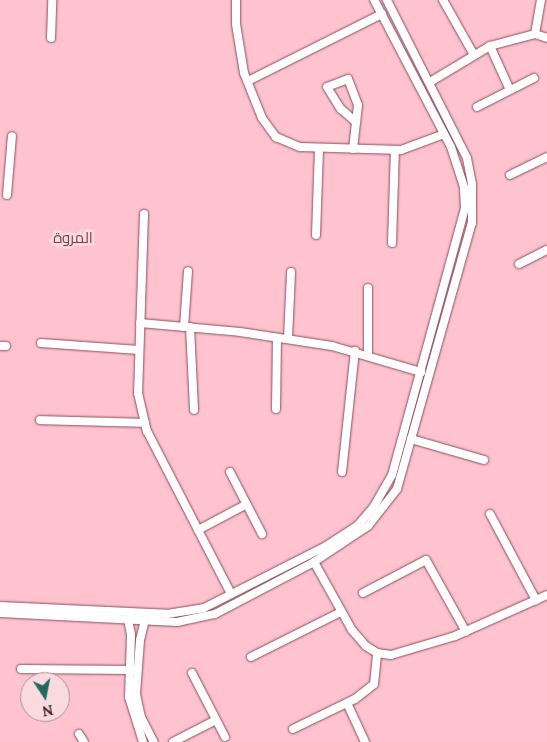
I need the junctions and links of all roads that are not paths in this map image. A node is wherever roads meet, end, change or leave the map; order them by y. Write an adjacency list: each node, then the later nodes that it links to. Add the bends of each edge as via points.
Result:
1 (52, 0): 9 (street)
2 (236, 0): 14 (street, via 236,24)
3 (374, 0): 7 (street)
4 (387, 0): 15 (street)
5 (444, 0): 12 (street)
6 (541, 0): 8 (street)
7 (382, 14): 14 (street); 19 (street)
8 (535, 34): 10 (street); 11 (street)
9 (50, 38)
10 (547, 38)
11 (490, 46): 12 (street); 16 (street)
12 (474, 55): 15 (street)
13 (534, 78): 16 (street)
14 (248, 81): 21 (street, via 262,118 276,138 300,147)
15 (430, 82): 50 (street, via 467,158 472,184 472,223)
16 (510, 90): 17 (street)
17 (477, 107)
18 (356, 122): 18 (street, via 358,105 348,79 327,87); 22 (street)
19 (444, 134): 23 (street); 45 (street, via 464,187 465,209)
20 (12, 136): 26 (street)
21 (318, 148): 22 (street); 30 (street)
22 (353, 148): 23 (street)
23 (395, 150): 31 (street)
24 (547, 157): 27 (street)
25 (0, 171): 26 (street)
26 (9, 172): 28 (street)
27 (510, 175)
28 (7, 195)
29 (144, 214): 37 (street)
30 (316, 235)
31 (392, 243)
32 (547, 250): 33 (street)
33 (519, 264)
34 (188, 270): 38 (street)
35 (291, 272): 40 (street)
36 (368, 288): 44 (street)
37 (140, 323): 38 (street); 42 (street)
38 (187, 327): 39 (street); 47 (street)
39 (277, 338): 40 (street); 46 (street)
40 (288, 339): 43 (street)
41 (40, 343): 42 (street)
42 (139, 350): 49 (street, via 138,393)
43 (355, 352): 44 (street); 53 (street)
44 (368, 354): 45 (street)
45 (421, 372): 60 (street, via 392,475 373,508 358,525 326,546)
46 (276, 409)
47 (194, 410)
48 (40, 420): 49 (street)
49 (145, 423): 56 (street)
50 (411, 439): 51 (street); 58 (street, via 398,489 368,526)
51 (484, 460)
52 (230, 472): 54 (street)
53 (342, 472)
54 (247, 504): 56 (street); 57 (street)
55 (490, 514): 62 (street)
56 (198, 530): 60 (street)
57 (262, 534)
58 (314, 562): 64 (street); 67 (street, via 215,614 177,622)
59 (363, 593): 68 (street, via 426,560)
60 (231, 594): 63 (street, via 204,608 167,614)
61 (547, 596): 62 (street)
62 (536, 600): 68 (street)
63 (0, 606)
64 (341, 612): 69 (street, via 366,646); 70 (street)
65 (0, 613): 66 (street)
66 (128, 620): 67 (street); 72 (street)
67 (145, 620): 79 (street, via 140,640 136,694 141,717)
68 (466, 632): 69 (street, via 391,655)
69 (377, 653): 74 (street, via 374,684)
70 (251, 657)
71 (21, 670): 72 (street)
72 (131, 670): 78 (street, via 129,697)
73 (192, 673): 75 (street)
74 (347, 703): 76 (street); 81 (street)
75 (216, 720): 77 (street); 80 (street)
76 (293, 729)
77 (225, 737)
78 (143, 742)
79 (154, 742)
80 (173, 742)
81 (365, 742)

